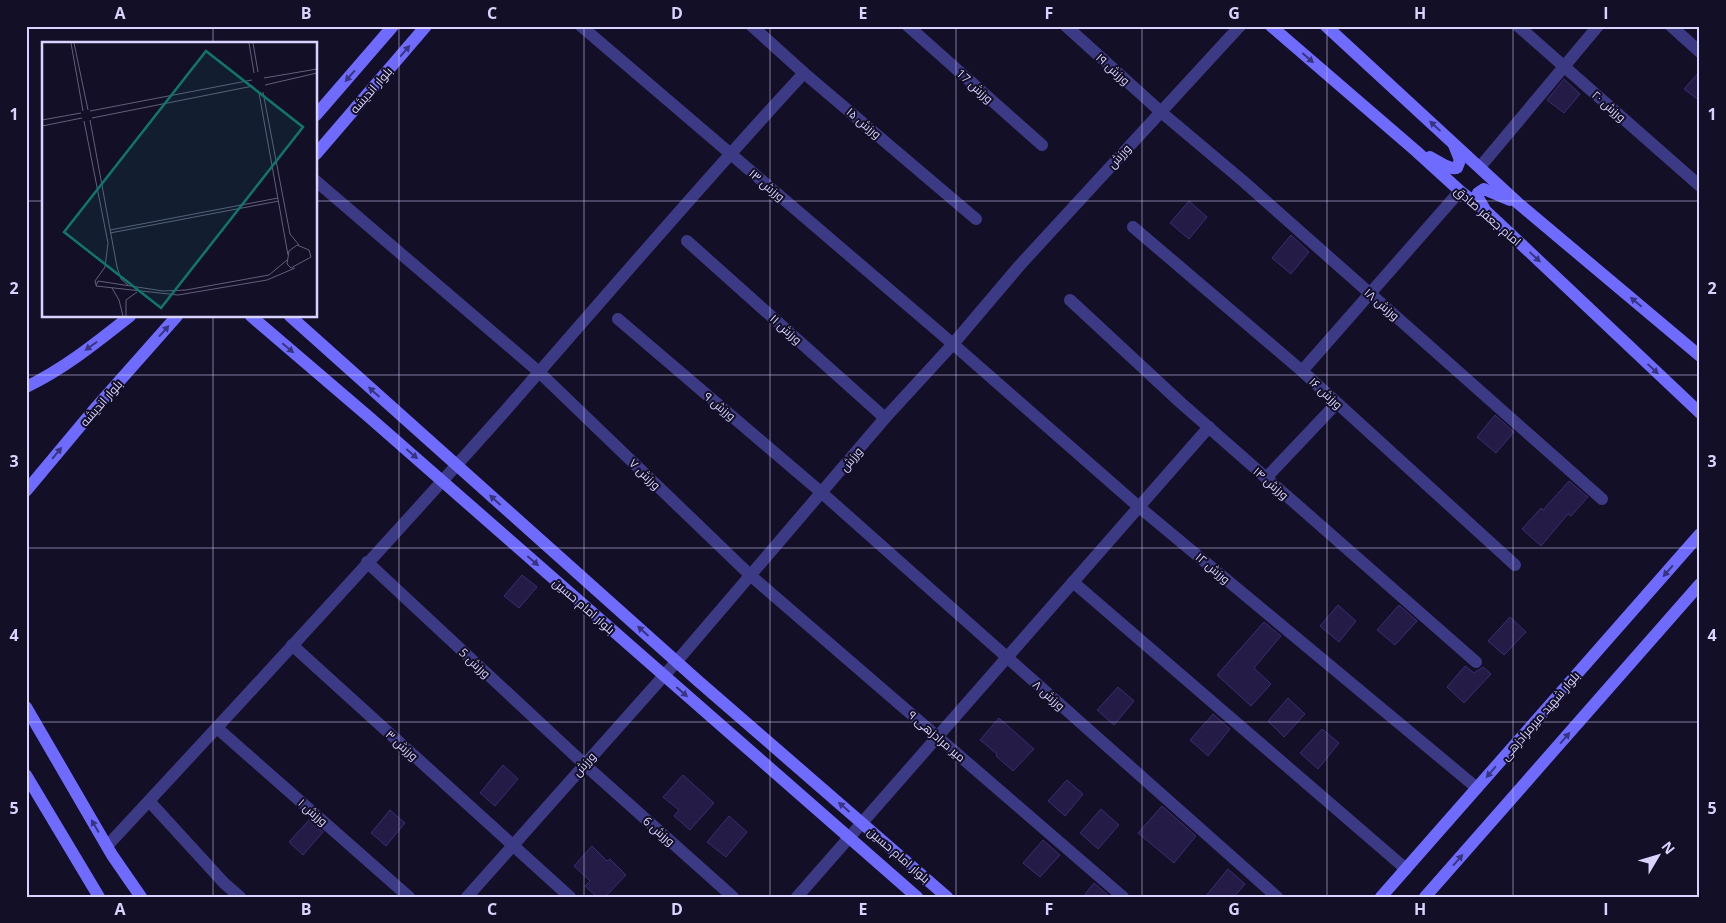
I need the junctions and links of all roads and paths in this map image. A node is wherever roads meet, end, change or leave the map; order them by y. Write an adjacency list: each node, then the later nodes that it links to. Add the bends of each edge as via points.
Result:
1 (393, 26): 17 (main road, بلوار اندیشه, one-way to 17)
2 (426, 26): 21 (main road, بلوار اندیشه, one-way to 2)
3 (581, 26): 22 (street, ورزش ۱۳)
4 (908, 26): 19 (street, ورزش 17)
5 (1066, 26): 16 (street, ورزش ۱۹)
6 (1240, 26): 16 (street, ورزش)
7 (1270, 26): 20 (main road, امام جعفر صادق, one-way to 20)
8 (1326, 26): 18 (main road, one-way to 8)
9 (1518, 26): 14 (street, ورزش ۲۰)
10 (1598, 26): 14 (street)
11 (1671, 26): 13 (street)
12 (760, 29): 15 (street, ورزش ۱۵)
13 (1700, 52)
14 (1564, 66): 23 (street); 25 (street, ورزش ۲۰)
15 (804, 73): 22 (street); 29 (street, ورزش ۱۵)
16 (1160, 112): 32 (street, ورزش ۱۸); 39 (street, ورزش, via 1020,265)
17 (318, 113)
18 (1453, 143): 20 (main road, via 1460,160 1452,169); 23 (main road)
19 (1042, 145)
20 (1416, 151): 26 (main road, امام جعفر صادق)
21 (318, 152)
22 (729, 153): 39 (street, ورزش ۱۳); 42 (street)
23 (1480, 167): 27 (main road)
24 (318, 184): 42 (street, ورزش ۷)
25 (1700, 186)
26 (1460, 191): 28 (main road, امام جعفر صادق); 32 (street)
27 (1519, 204): 28 (main road, via 1484,189 1477,196); 40 (main road, one-way to 27)
28 (1486, 211): 45 (main road, امام جعفر صادق, one-way to 45)
29 (976, 219)
30 (1133, 227): 41 (street, ورزش ۱۶)
31 (687, 241): 46 (street, ورزش ۱۱)
32 (1369, 293): 41 (street); 53 (street, ورزش ۱۸)
33 (1070, 300): 47 (street, ورزش ۱۴)
34 (127, 318): 43 (main road, one-way to 43, via 92,346)
35 (175, 318): 51 (main road, بلوار اندیشه, one-way to 35)
36 (253, 318): 50 (main road, بلوار امام حسین, one-way to 50)
37 (292, 318): 48 (main road, بلوار امام حسین, one-way to 37)
38 (618, 319): 52 (street, ورزش ۹)
39 (953, 344): 46 (street, ورزش); 54 (street, ورزش ۱۲)
40 (1700, 356)
41 (1302, 371): 44 (street, ورزش ۱۶)
42 (539, 372): 48 (street); 58 (street, ورزش ۷)
43 (26, 387)
44 (1337, 403): 49 (street); 57 (street, ورزش ۱۶)
45 (1700, 413)
46 (885, 418): 52 (street, ورزش)
47 (1209, 428): 49 (street, ورزش ۱۴); 54 (street)
48 (456, 465): 50 (street); 63 (main road, بلوار امام حسین, one-way to 48)
49 (1266, 478): 64 (street, ورزش ۱۴)
50 (442, 480): 56 (street); 65 (main road, بلوار امام حسین, one-way to 65)
51 (27, 489)
52 (822, 493): 58 (street, ورزش); 62 (street, ورزش ۸)
53 (1602, 499)
54 (1139, 507): 59 (street); 71 (street, ورزش ۱۲)
55 (1700, 534): 71 (main road, بلوار شهید میرمرادزهی, one-way to 71)
56 (367, 562): 61 (street); 69 (street, ورزش 5)
57 (1515, 565)
58 (750, 575): 63 (street, ورزش); 68 (street, میر مرادزهی ۹)
59 (1073, 582): 62 (street); 77 (street)
60 (1700, 584): 91 (main road, one-way to 60)
61 (292, 645): 67 (street); 75 (street, ورزش ۳)
62 (1007, 657): 68 (street); 89 (street, ورزش ۸)
63 (676, 661): 65 (street, ورزش); 73 (main road, بلوار امام حسین, one-way to 63)
64 (1476, 662)
65 (664, 676): 69 (street, ورزش); 74 (main road, بلوار امام حسین, one-way to 74)
66 (26, 707): 76 (main road, one-way to 66)
67 (217, 728): 72 (street); 81 (street, ورزش ۱)
68 (937, 737): 73 (street); 88 (street, میر مرادزهی ۹)
69 (584, 764): 75 (street, ورزش); 84 (street, ورزش 6)
70 (26, 774): 78 (main road)
71 (1477, 788): 77 (main road, بلوار شهید میرمرادزهی)
72 (149, 801): 76 (street); 80 (street)
73 (862, 823): 74 (street); 87 (main road, بلوار امام حسین)
74 (849, 838): 85 (street); 86 (main road, بلوار امام حسین)
75 (513, 845): 82 (street, ورزش); 83 (street, ورزش ۳)
76 (107, 846): 79 (main road)
77 (1406, 868): 90 (main road, بلوار شهید میرمرادزهی)
78 (99, 897)
79 (141, 897)
80 (240, 897)
81 (409, 897)
82 (467, 897)
83 (570, 897)
84 (734, 897)
85 (797, 897)
86 (917, 897)
87 (947, 897)
88 (1123, 897)
89 (1277, 897)
90 (1381, 897)
91 (1426, 897)

